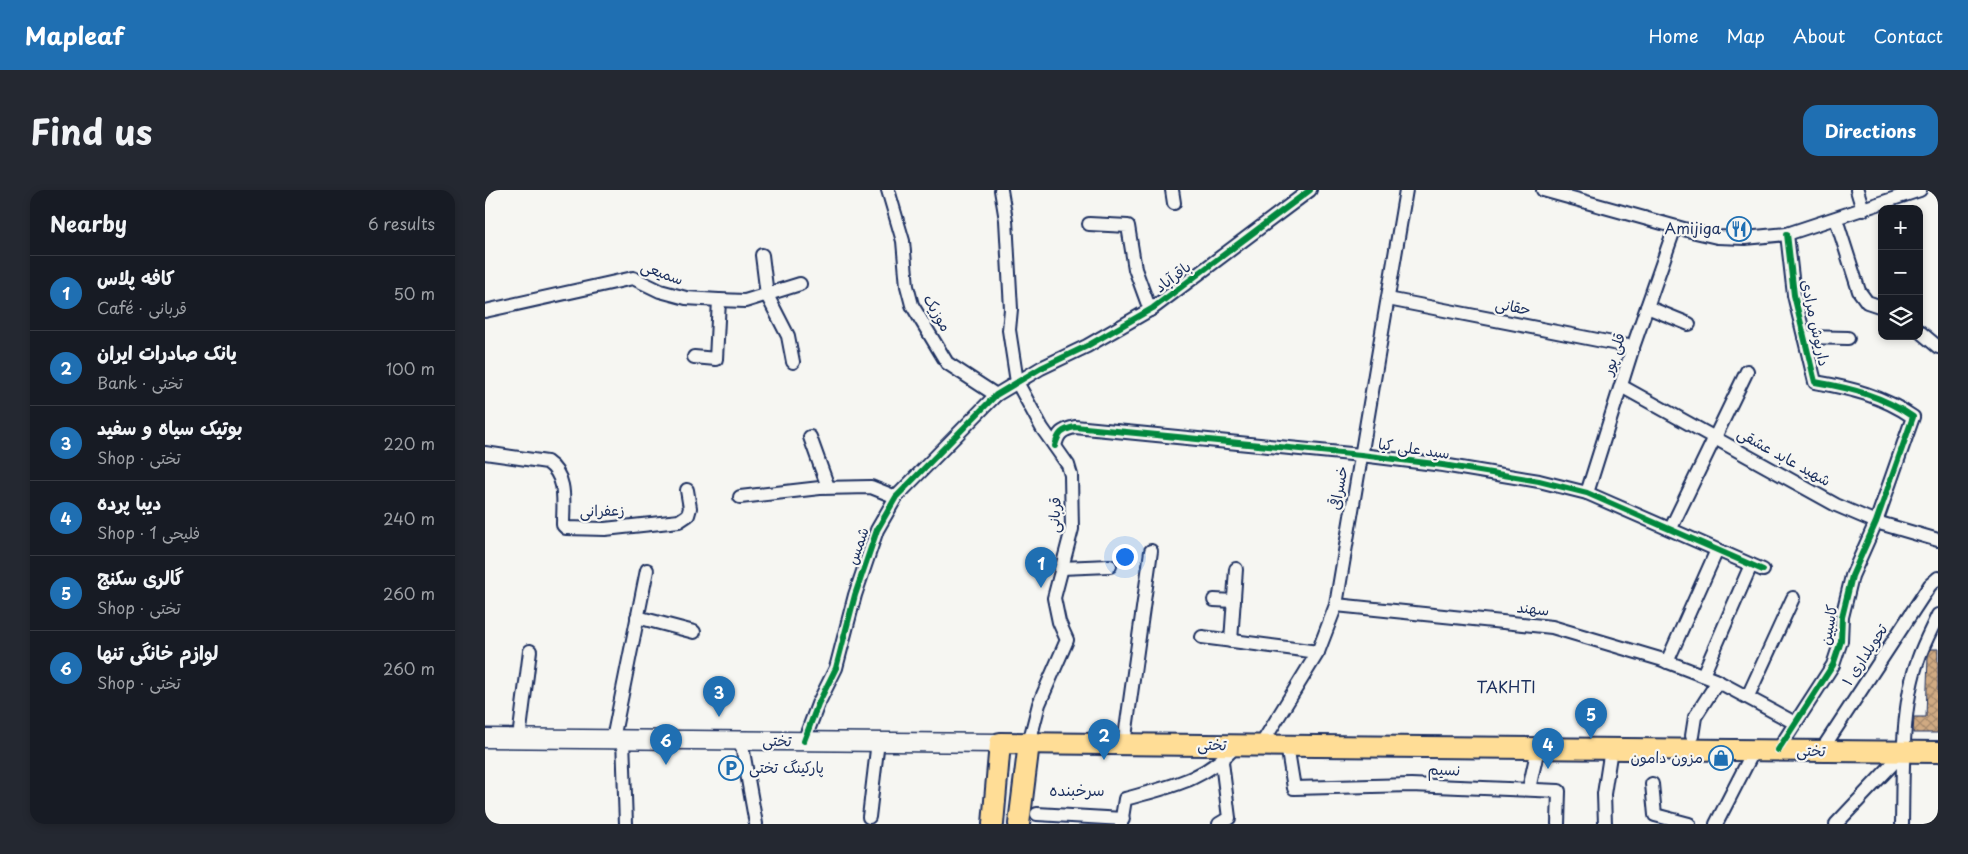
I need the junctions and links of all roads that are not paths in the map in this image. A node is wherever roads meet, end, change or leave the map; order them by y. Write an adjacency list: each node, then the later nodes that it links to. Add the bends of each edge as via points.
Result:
1 (888, 190): 33 (street, موزیک, via 903,241 912,305 947,363)
2 (1001, 190): 31 (street, via 1007,230 1009,330)
3 (1310, 190): 20 (street, باقرآباد)
4 (1405, 190): 16 (street, خسراقی)
5 (1543, 190): 11 (street)
6 (1857, 190): 8 (street)
7 (1920, 190): 8 (street)
8 (1863, 210): 9 (street)
9 (1836, 219): 12 (street); 18 (street, via 1859,291 1867,302)
10 (1089, 224): 20 (street, via 1128,226 1135,269)
11 (1675, 227): 12 (street, via 1717,237); 19 (street, قلی پور)
12 (1787, 234): 24 (street, داریوش مرادی, via 1794,296)
13 (762, 255): 15 (street)
14 (800, 284): 15 (street, سمیعی)
15 (767, 294): 17 (street, سمیعی, via 745,301); 29 (street, via 788,336)
16 (1388, 299): 26 (street, حقانی); 38 (street, خسراقی)
17 (719, 300): 21 (street, سمیعی, via 660,292 633,278); 28 (street, via 717,359)
18 (1878, 306)
19 (1647, 307): 22 (street); 26 (street, قلی پور)
20 (1150, 310): 31 (street, باقرآباد)
21 (485, 311)
22 (1689, 324)
23 (1923, 334): 27 (street)
24 (1804, 337): 25 (street); 44 (street, داریوش مرادی, via 1815,382 1851,388 1893,403 1913,417)
25 (1849, 338)
26 (1633, 347): 32 (street, قلی پور)
27 (1938, 347)
28 (694, 357)
29 (793, 362)
30 (1747, 371): 35 (street)
31 (1017, 382): 33 (street, باقرآباد); 36 (street, قربانی)
32 (1621, 386): 35 (street, شهید عابد عشقی); 41 (street, قلی پور)
33 (996, 395): 43 (street, شمس)
34 (810, 438): 39 (street)
35 (1715, 438): 44 (street, شهید عابد عشقی, via 1836,505); 45 (street)
36 (1055, 446): 38 (street, سید علی کیا, via 1057,436 1063,430 1075,427); 51 (street, قربانی, via 1068,465 1073,498 1071,536)
37 (485, 453): 40 (street, زعفرانی, via 547,462 552,466 562,480 563,524 566,528 605,529 679,521 687,516 690,508)
38 (1361, 454): 41 (street, سید علی کیا, via 1539,481); 59 (street, خسراقی)
39 (828, 488): 42 (street); 43 (street, via 871,487)
40 (687, 490)
41 (1587, 493): 45 (street, سید علی کیا)
42 (740, 497)
43 (896, 497): 77 (street, شمس, via 877,530 855,595 836,668)
44 (1876, 522): 46 (street, شهید عابد عشقی); 71 (street, کاسپین, via 1852,576 1842,618 1841,641 1833,665)
45 (1671, 528): 47 (street, سید علی کیا)
46 (1938, 540)
47 (1717, 550): 49 (street, سید علی کیا); 67 (street)
48 (1151, 551): 81 (street)
49 (1751, 565): 54 (street, سید علی کیا); 68 (street)
50 (1110, 566): 51 (street)
51 (1061, 568): 80 (street, قربانی, via 1054,598 1067,640 1039,704)
52 (1236, 569): 58 (street)
53 (647, 570): 61 (street)
54 (1763, 570)
55 (1938, 578): 89 (street, تحویلداری ۱, via 1930,585)
56 (1793, 598): 70 (street)
57 (1214, 600): 58 (street)
58 (1234, 601): 64 (street)
59 (1336, 605): 66 (street, خسراقی); 67 (street, سهند, via 1552,627)
60 (1938, 615): 90 (street, via 1917,662)
61 (637, 617): 62 (street); 75 (street)
62 (694, 632)
63 (1202, 637): 64 (street)
64 (1231, 641): 66 (street)
65 (530, 651): 74 (street)
66 (1318, 652): 83 (street, خسراقی)
67 (1667, 662): 68 (street, سهند)
68 (1703, 675): 69 (street, سهند)
69 (1718, 681): 70 (street, سهند); 72 (street, via 1695,717)
70 (1748, 696): 71 (street, سهند)
71 (1795, 723): 88 (street, کاسپین)
72 (1692, 736)
73 (485, 738): 74 (main road, تختی)
74 (519, 738): 75 (main road, تختی)
75 (618, 739): 76 (main road, تختی); 100 (street)
76 (741, 740): 77 (main road, تختی); 101 (street)
77 (804, 741): 78 (main road, تختی)
78 (878, 742): 79 (main road, تختی); 97 (street)
79 (1000, 743): 80 (main road, تختی); 96 (main road)
80 (1029, 743): 81 (main road, تختی); 95 (main road)
81 (1124, 744): 82 (main road, تختی)
82 (1237, 745): 83 (main road, تختی); 92 (street)
83 (1261, 745): 84 (main road, تختی)
84 (1287, 746): 85 (main road, تختی); 94 (street, نسیم, via 1294,788 1411,785)
85 (1538, 748): 86 (main road, تختی); 94 (street)
86 (1611, 749): 87 (main road, تختی); 105 (street, via 1604,794)
87 (1753, 750): 88 (main road, تختی); 107 (street)
88 (1778, 750): 89 (main road, تختی)
89 (1821, 751): 90 (main road, تختی)
90 (1904, 752): 91 (main road, تختی); 108 (street); 109 (street)
91 (1938, 752)
92 (1221, 762): 99 (street, via 1208,772 1180,783 1125,798); 103 (street, via 1229,818)
93 (1652, 784): 106 (street, via 1655,815)
94 (1529, 789): 104 (street, نسیم, via 1559,791)
95 (1023, 791): 96 (main road, via 1019,783 1009,779 1000,783); 98 (main road)
96 (996, 792): 102 (main road)
97 (869, 817)
98 (1028, 819): 99 (street)
99 (1122, 822)
100 (626, 824)
101 (756, 824)
102 (993, 824)
103 (1219, 824)
104 (1558, 824)
105 (1605, 824)
106 (1689, 824)
107 (1716, 824)
108 (1836, 824)
109 (1902, 824)

